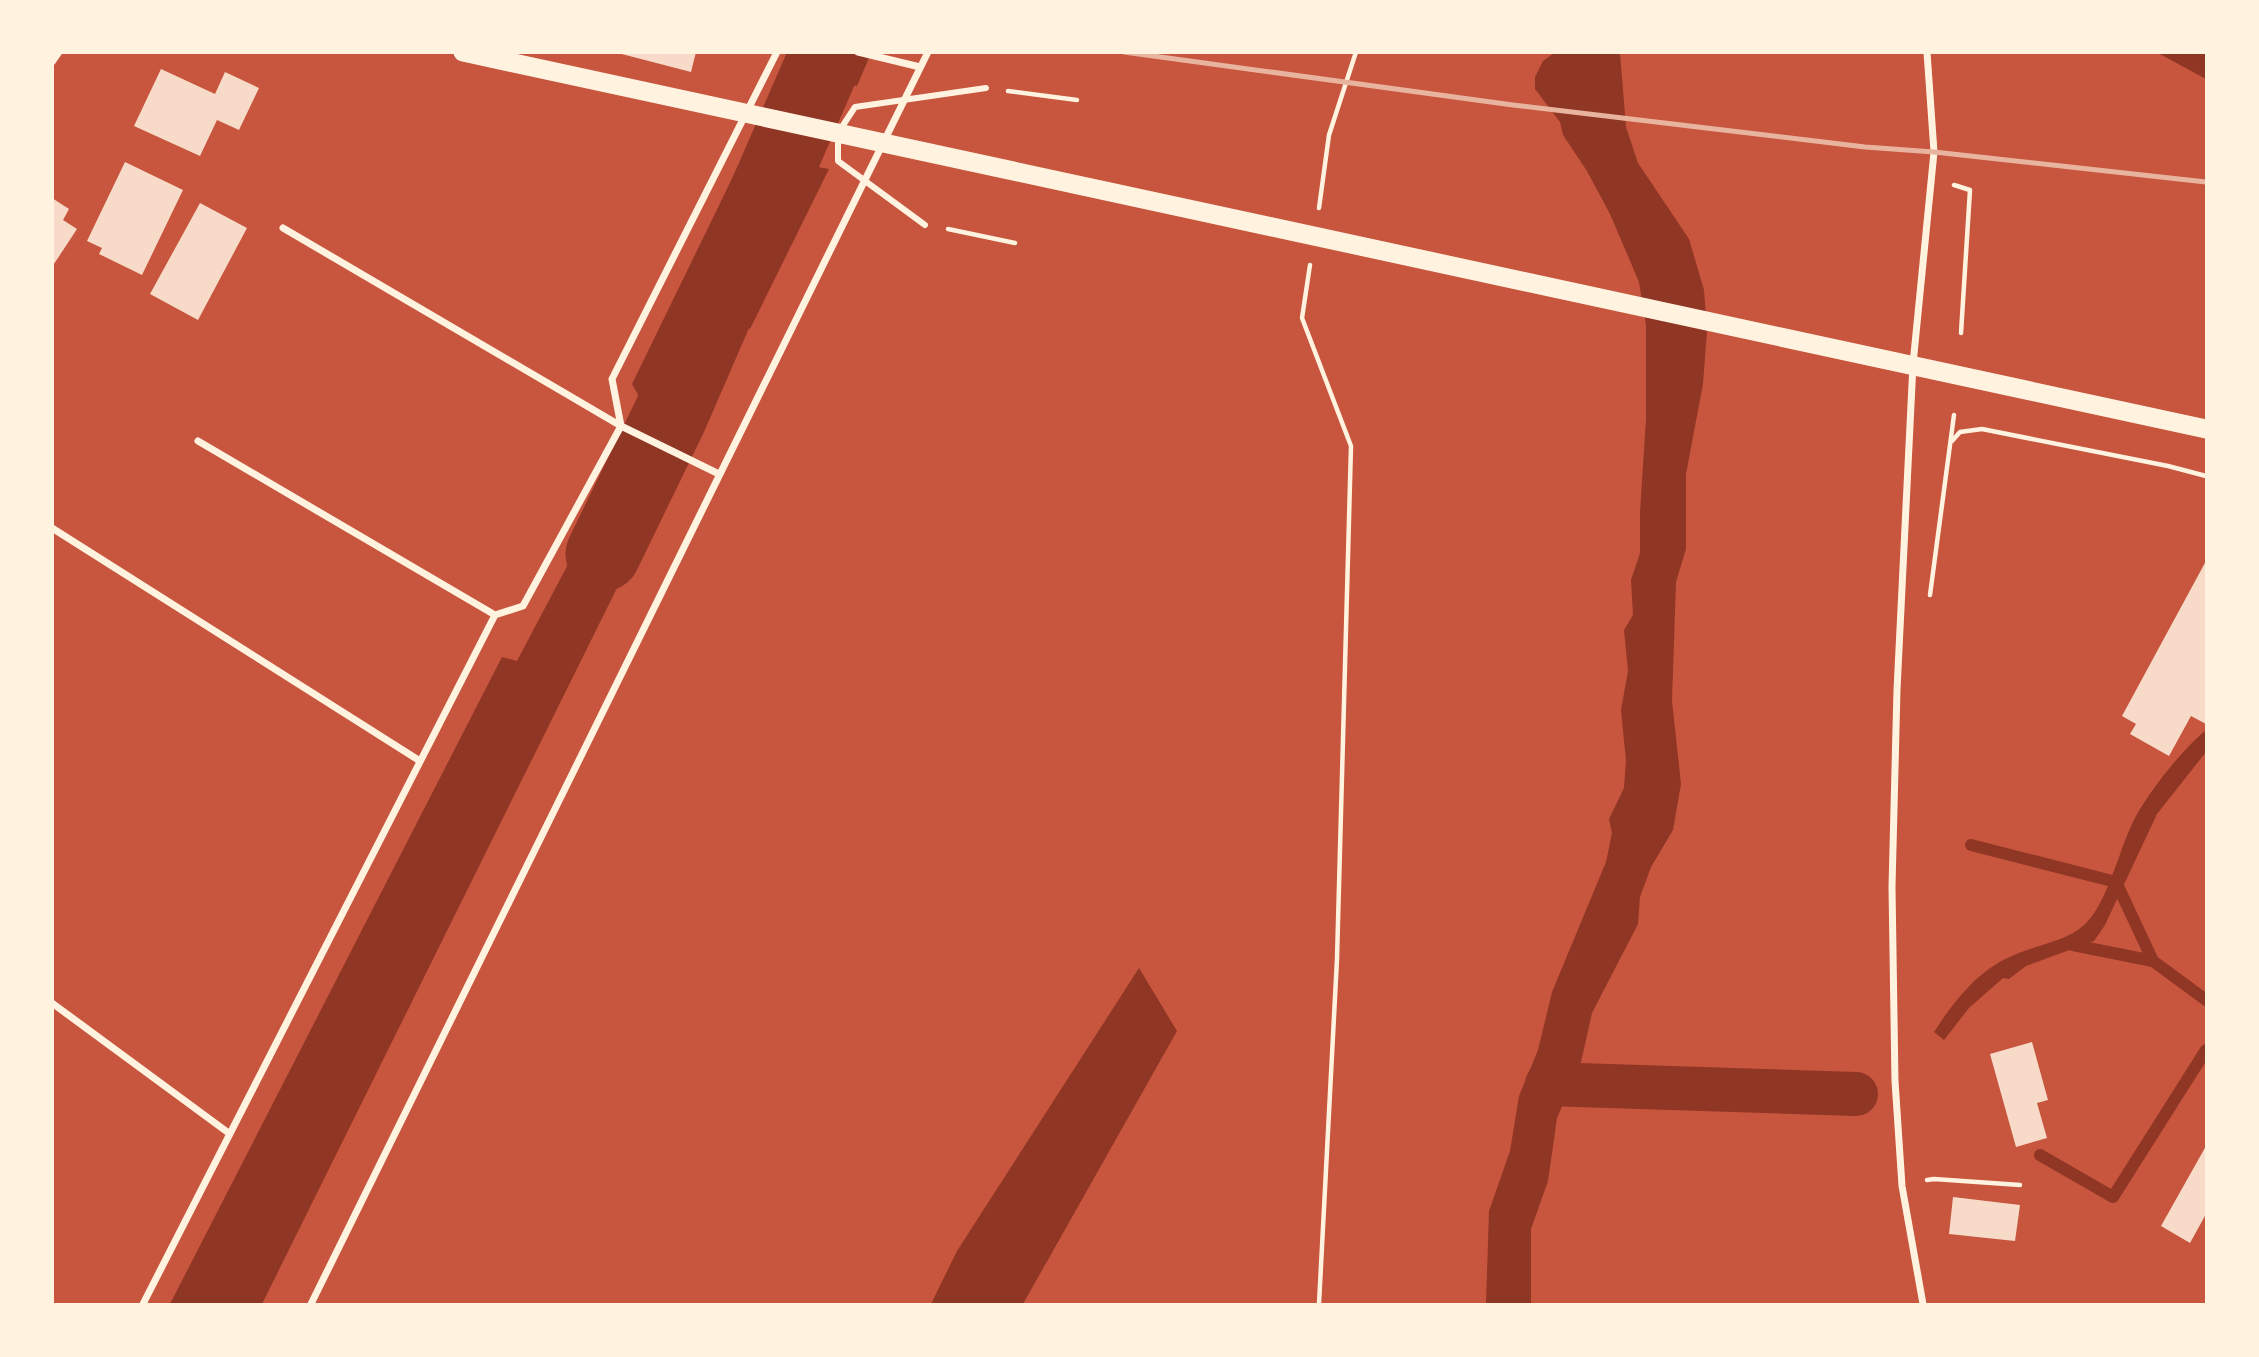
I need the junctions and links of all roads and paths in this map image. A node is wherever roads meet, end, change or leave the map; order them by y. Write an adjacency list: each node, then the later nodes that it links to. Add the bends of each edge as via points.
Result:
1 (59, 52): 8 (street)
2 (463, 52): 12 (highway)
3 (777, 52): 21 (street, via 612,379)
4 (858, 52): 9 (street)
5 (928, 52): 9 (street)
6 (1356, 52): 14 (path, via 1329,135)
7 (1927, 52): 13 (street, via 1934,152)
8 (52, 62)
9 (920, 67): 25 (street)
10 (986, 88): 11 (path); 12 (street, via 855,107)
11 (1077, 100)
12 (838, 133): 15 (street, via 838,161); 20 (highway)
13 (1930, 176): 19 (path, via 1970,190); 20 (street)
14 (1318, 214)
15 (925, 225): 17 (path)
16 (283, 228): 21 (street)
17 (1015, 243)
18 (1312, 253): 36 (path, via 1302,318 1351,446 1337,959)
19 (1961, 333)
20 (1913, 364): 22 (highway); 33 (street, via 1892,887)
21 (621, 426): 25 (street); 28 (street, via 523,606)
22 (2207, 429)
23 (198, 441): 28 (street)
24 (1951, 442): 26 (path, via 1960,432 1982,429)
25 (719, 474): 35 (street)
26 (2207, 476)
27 (52, 528): 29 (street)
28 (495, 615): 29 (street)
29 (420, 761): 31 (street)
30 (52, 1003): 31 (street)
31 (230, 1134): 34 (street)
32 (2020, 1185): 33 (path, via 1934,1179)
33 (1902, 1186): 37 (street)
34 (143, 1304)
35 (311, 1304)
36 (1319, 1304)
37 (1923, 1304)

